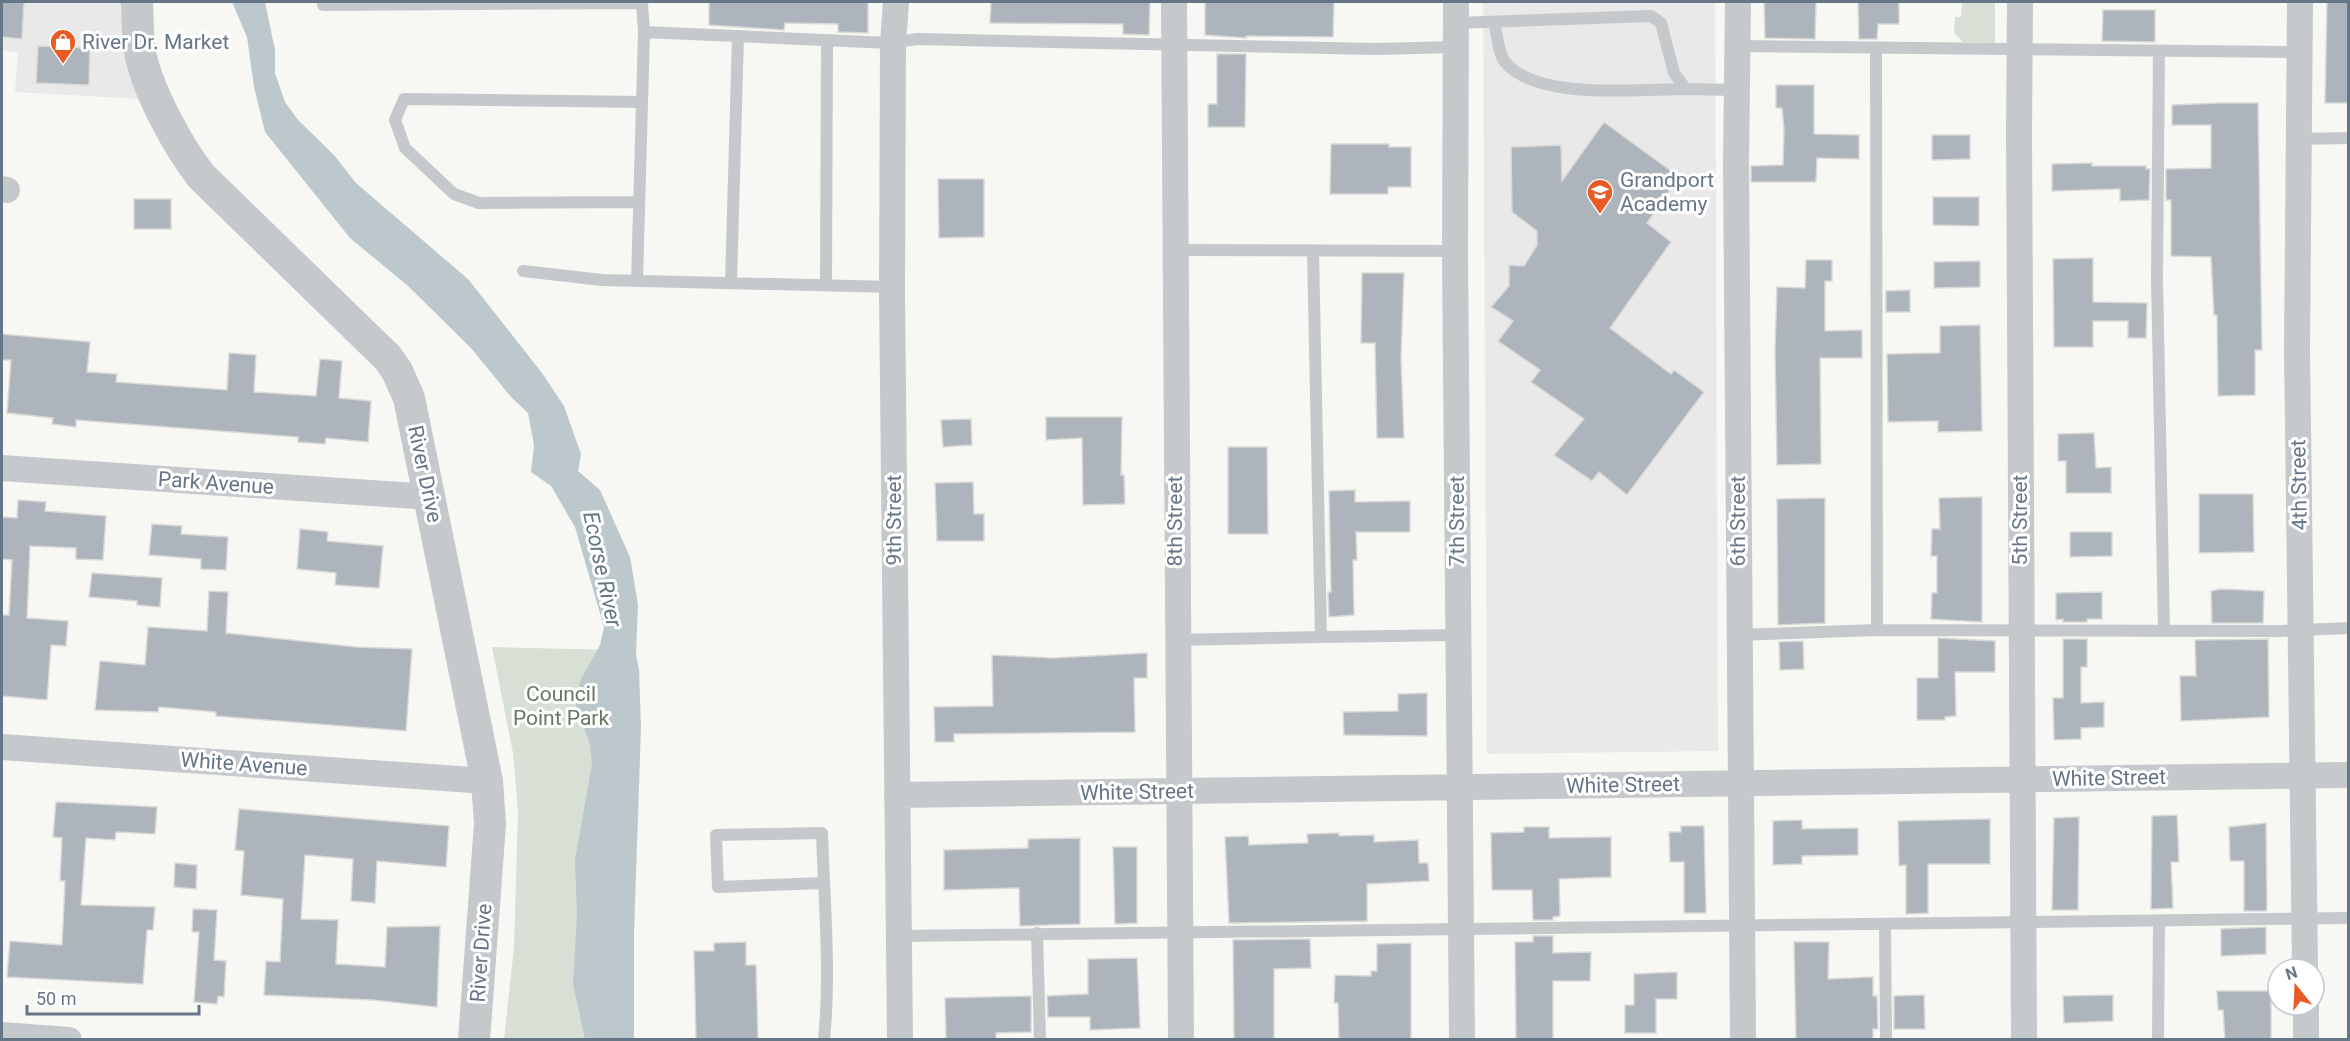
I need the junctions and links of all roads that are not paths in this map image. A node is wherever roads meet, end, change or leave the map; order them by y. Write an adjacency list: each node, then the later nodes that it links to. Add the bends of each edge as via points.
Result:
1 (137, 2): 35 (street, River Drive, via 141,58 189,160 398,371 409,398)
2 (323, 2): 10 (lane, via 642,3)
3 (896, 2): 13 (street, 9th Street)
4 (1174, 2): 14 (street, 8th Street)
5 (1738, 2): 15 (street, 6th Street)
6 (2020, 2): 17 (street, 5th Street)
7 (2300, 2): 19 (street, 4th Street)
8 (1494, 22): 9 (lane); 20 (lane, via 1504,60 1525,79 1569,90); 20 (lane, via 1651,16 1661,23 1674,73)
9 (1456, 24): 14 (lane, via 1375,49); 28 (street, 7th Street)
10 (644, 32): 11 (lane); 22 (lane)
11 (738, 36): 12 (lane); 31 (lane)
12 (827, 41): 13 (lane); 32 (lane)
13 (893, 43): 14 (lane, via 917,39); 33 (street, 9th Street)
14 (1174, 44): 26 (street, 8th Street)
15 (1737, 46): 16 (lane); 21 (street, 6th Street)
16 (1876, 48): 17 (lane); 37 (lane)
17 (2021, 50): 18 (lane); 39 (street, 5th Street)
18 (2159, 51): 19 (lane); 40 (lane, via 2157,279)
19 (2300, 52): 24 (street, 4th Street)
20 (1686, 89): 21 (lane)
21 (1737, 90): 42 (street, 6th Street)
22 (642, 102): 25 (lane); 25 (lane, via 404,99 395,120 405,147 454,194 479,203)
23 (2349, 138): 24 (lane)
24 (2298, 139): 38 (street, 4th Street)
25 (639, 202): 30 (lane)
26 (1173, 250): 27 (lane); 44 (street, 8th Street)
27 (1313, 251): 28 (lane); 43 (lane)
28 (1455, 251): 41 (street, 7th Street)
29 (523, 271): 30 (lane)
30 (638, 281): 31 (lane)
31 (731, 283): 32 (lane)
32 (826, 285): 33 (lane)
33 (892, 287): 53 (street, 9th Street)
34 (2, 468): 35 (street, Park Avenue)
35 (430, 497): 49 (street, River Drive)
36 (2349, 628): 38 (lane)
37 (1877, 630): 39 (lane); 42 (lane)
38 (2300, 630): 40 (lane); 46 (street, 4th Street)
39 (2021, 631): 40 (lane); 48 (street, 5th Street)
40 (2164, 631)
41 (1458, 635): 43 (lane); 51 (street, 7th Street)
42 (1739, 635): 50 (street, 6th Street)
43 (1321, 637): 44 (lane)
44 (1176, 640): 52 (street, 8th Street)
45 (2, 747): 49 (street, White Avenue)
46 (2302, 775): 47 (street, White Street); 48 (street, White Street); 56 (street, 4th Street)
47 (2349, 775)
48 (2021, 779): 50 (street, White Street); 57 (street, 5th Street)
49 (487, 781): 69 (street, River Drive, via 490,824)
50 (1740, 783): 51 (street, White Street); 60 (street, 6th Street)
51 (1459, 788): 52 (street, White Street); 61 (street, 7th Street)
52 (1178, 791): 53 (street, White Street); 62 (street, 8th Street)
53 (897, 795): 64 (street, 9th Street)
54 (824, 883): 54 (lane, via 822,833 716,836 718,887); 70 (lane)
55 (2349, 918): 56 (lane)
56 (2304, 920): 58 (lane); 65 (street, 4th Street)
57 (2023, 921): 58 (lane); 59 (lane); 77 (street, 5th Street)
58 (2159, 921): 78 (lane)
59 (1885, 924): 60 (lane); 76 (lane)
60 (1742, 926): 61 (lane); 75 (street, 6th Street)
61 (1461, 928): 62 (lane); 74 (street, 7th Street)
62 (1179, 931): 63 (lane); 73 (street, 8th Street)
63 (1037, 933): 64 (lane); 72 (lane)
64 (899, 936): 71 (street, 9th Street)
65 (2305, 957)
66 (2306, 1017): 79 (street)
67 (2, 1035): 68 (street)
68 (69, 1040)
69 (474, 1040)
70 (824, 1040)
71 (900, 1040)
72 (1040, 1040)
73 (1181, 1040)
74 (1462, 1040)
75 (1743, 1040)
76 (1886, 1040)
77 (2024, 1040)
78 (2158, 1040)
79 (2306, 1040)

